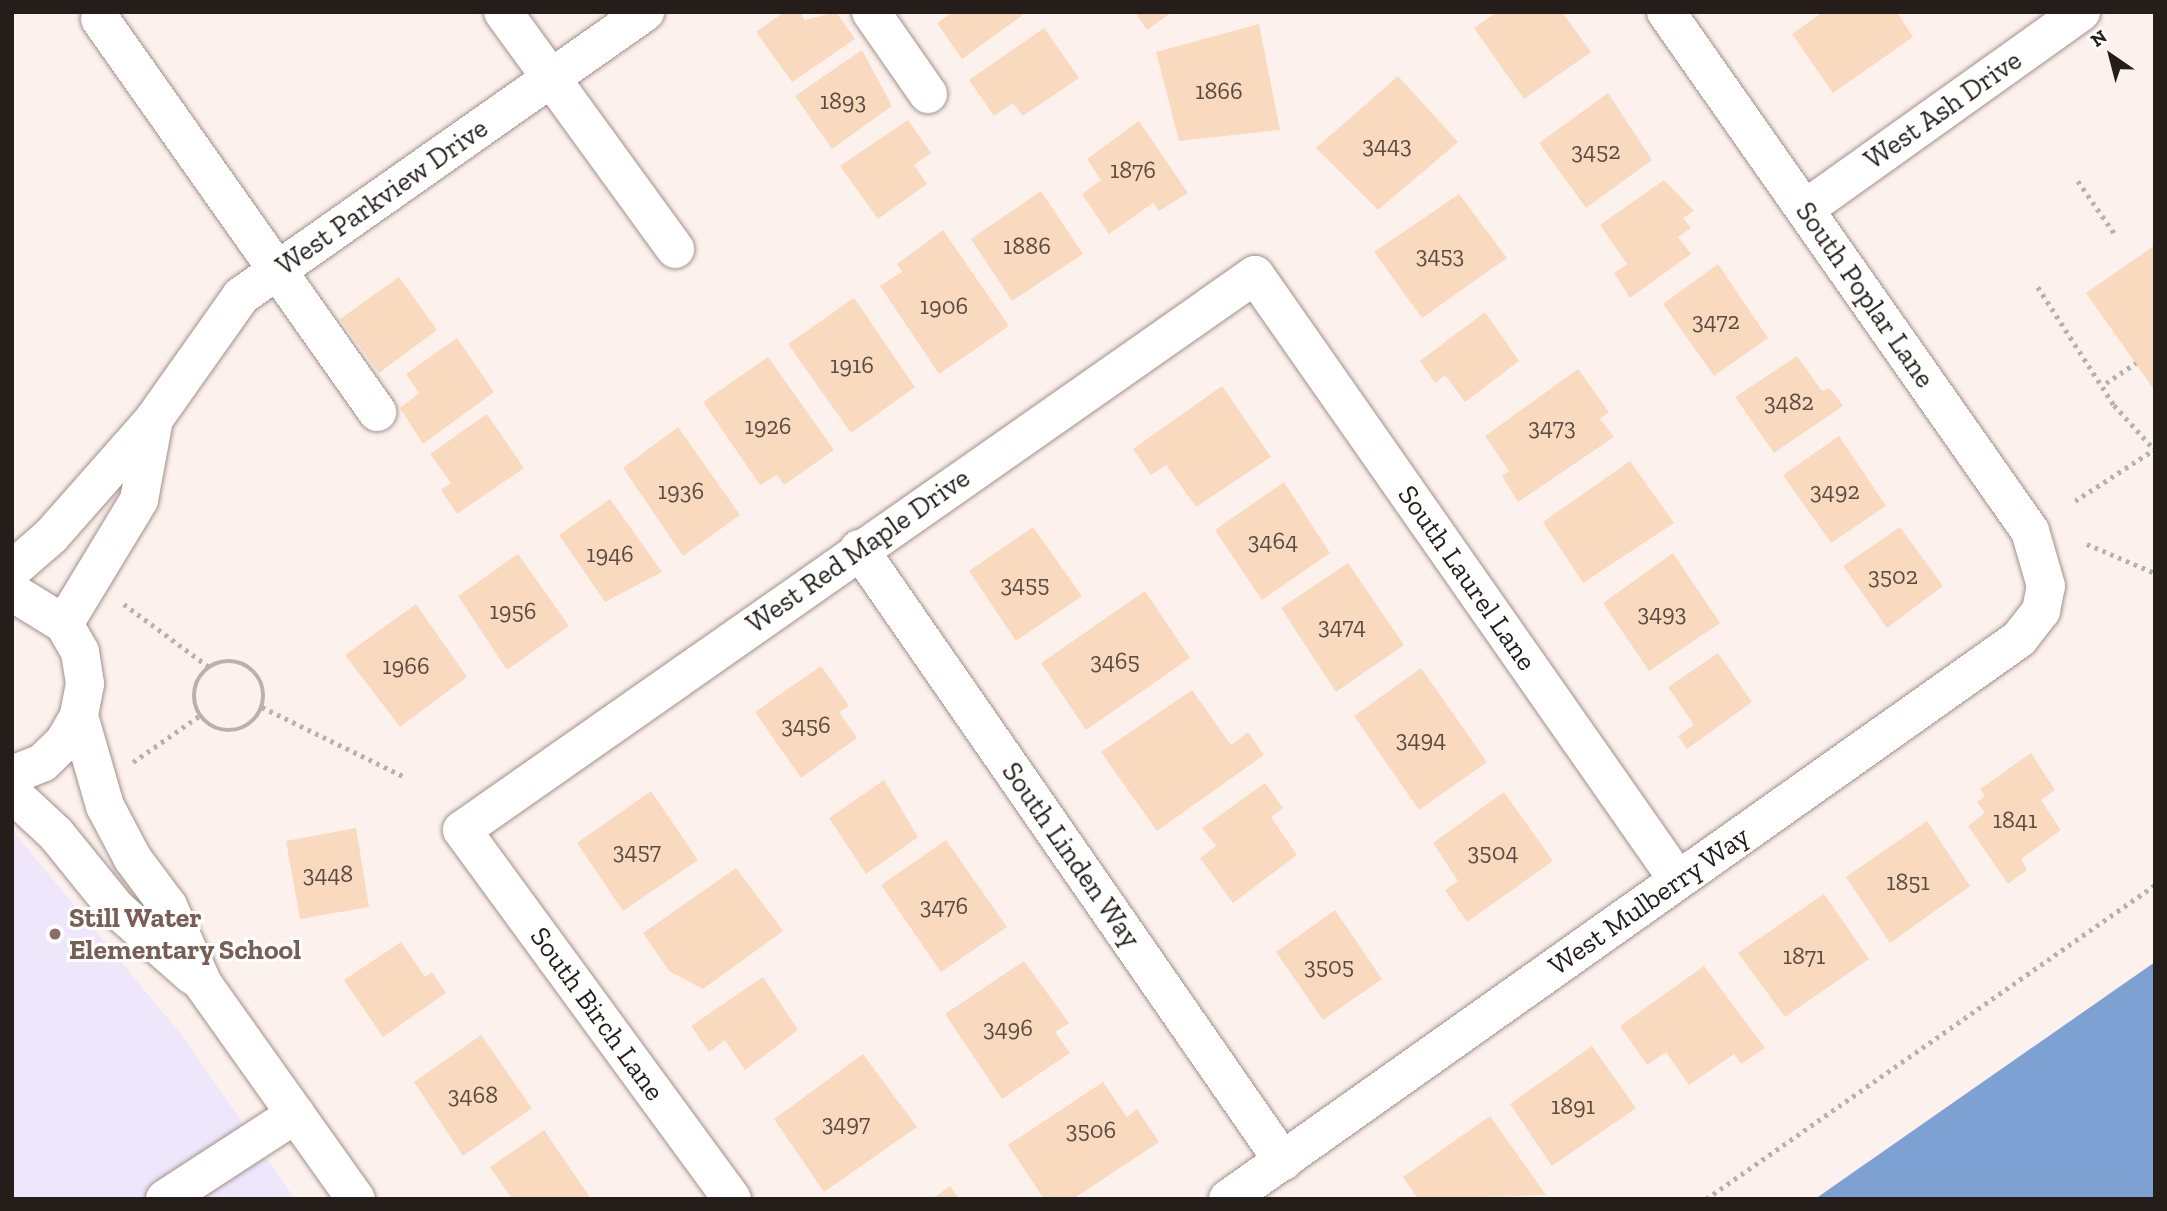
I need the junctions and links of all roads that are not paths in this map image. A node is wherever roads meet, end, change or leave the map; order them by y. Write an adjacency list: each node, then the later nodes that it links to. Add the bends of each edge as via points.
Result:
1 (503, 12): 7 (street)
2 (645, 12): 7 (street, West Parkview Drive)
3 (871, 12): 8 (street)
4 (1667, 12): 9 (street, South Poplar Lane)
5 (2081, 12): 9 (street, West Ash Drive)
6 (100, 19): 11 (street)
7 (548, 79): 10 (street); 11 (street, West Parkview Drive)
8 (928, 94)
9 (1805, 209): 17 (street, South Poplar Lane, via 2030,531)
10 (675, 249)
11 (275, 273): 13 (street); 14 (street, West Parkview Drive, via 241,296)
12 (1255, 275): 15 (street, West Red Maple Drive); 24 (street, South Laurel Lane)
13 (377, 412)
14 (154, 419): 16 (street, West Parkview Drive, via 51,536); 19 (street, West Parkview Drive, via 139,500)
15 (859, 549): 23 (street, West Red Maple Drive); 27 (street, South Linden Way)
16 (12, 570)
17 (2046, 586): 24 (street, West Mulberry Way, via 2041,611 2020,639)
18 (12, 592): 19 (street)
19 (64, 624): 20 (street, via 83,673)
20 (79, 716): 21 (street, via 42,763); 25 (street, via 105,806 133,859 169,905)
21 (12, 775)
22 (12, 793): 25 (street, via 56,834 116,908)
23 (462, 830): 30 (street, South Birch Lane)
24 (1678, 880): 27 (street, West Mulberry Way)
25 (203, 984): 26 (street)
26 (296, 1114): 28 (street); 29 (street)
27 (1283, 1161): 31 (street, West Mulberry Way)
28 (165, 1199)
29 (356, 1199)
30 (732, 1199)
31 (1228, 1199)

